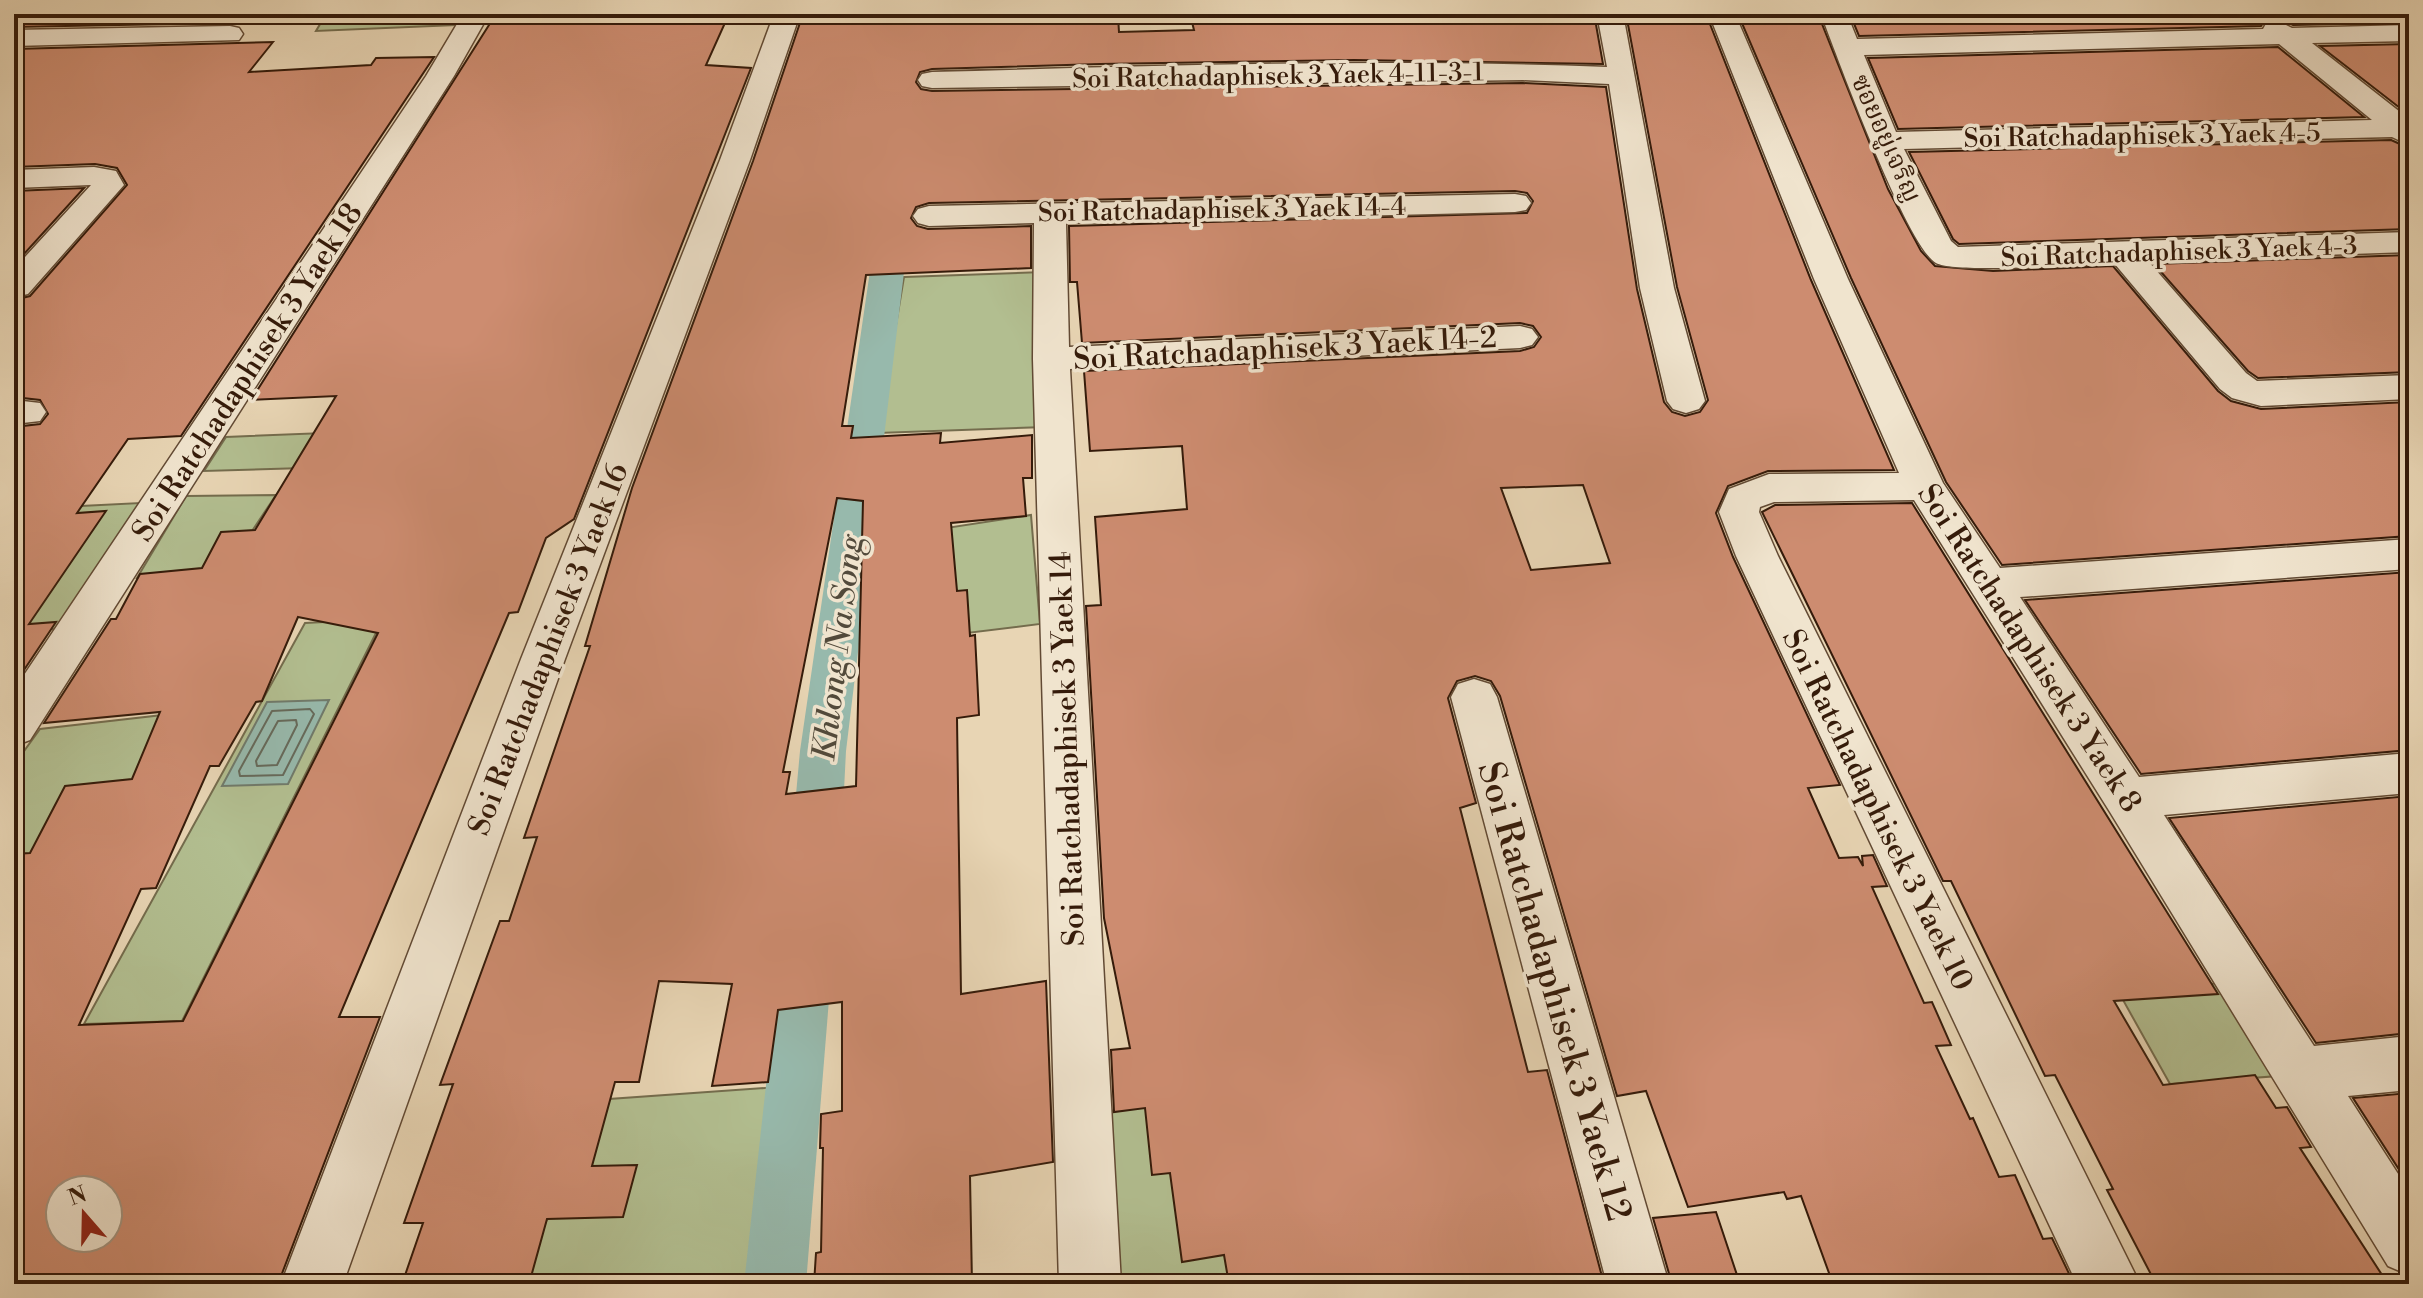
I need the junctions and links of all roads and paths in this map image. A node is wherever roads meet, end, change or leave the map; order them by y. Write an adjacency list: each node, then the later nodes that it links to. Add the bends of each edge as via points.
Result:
1 (476, 14): 32 (street, Soi Ratchadaphisek 3 Yaek 18)
2 (787, 14): 38 (street, Soi Ratchadaphisek 3 Yaek 16)
3 (1610, 14): 12 (street)
4 (1722, 14): 28 (street, Soi Ratchadaphisek 3 Yaek 8, via 1836,291)
5 (1834, 14): 11 (street, ซอยอยู่เจริญ)
6 (2259, 14): 9 (street)
7 (2409, 33): 9 (street)
8 (230, 34): 10 (street)
9 (2287, 37): 11 (street); 14 (street)
10 (14, 38)
11 (1847, 47): 15 (street, ซอยอยู่เจริญ)
12 (1623, 76): 13 (street, Soi Ratchadaphisek 3 Yaek 4-11-3-1, via 1508,72); 27 (street, via 1657,291)
13 (932, 80)
14 (2406, 131): 15 (street, Soi Ratchadaphisek 3 Yaek 4-5)
15 (1885, 141): 22 (street, ซอยอยู่เจริญ, via 1937,246)
16 (14, 179): 23 (street, via 94,176 105,178 108,185)
17 (1515, 203): 18 (street, Soi Ratchadaphisek 3 Yaek 14-4)
18 (1050, 213): 19 (street, Soi Ratchadaphisek 3 Yaek 14-4); 25 (street, Soi Ratchadaphisek 3 Yaek 14)
19 (929, 216)
20 (2409, 242): 21 (street, Soi Ratchadaphisek 3 Yaek 4-3)
21 (2123, 253): 22 (street, Soi Ratchadaphisek 3 Yaek 4-3); 26 (street, via 2245,390 2261,394)
22 (1948, 256)
23 (16, 287)
24 (1520, 337): 25 (street, Soi Ratchadaphisek 3 Yaek 14-2)
25 (1051, 359): 39 (street, Soi Ratchadaphisek 3 Yaek 14)
26 (2409, 387)
27 (1686, 401)
28 (1925, 486): 30 (street, Soi Ratchadaphisek 3 Yaek 8); 41 (street, Soi Ratchadaphisek 3 Yaek 10, via 1769,488 1743,499 1739,512)
29 (2409, 554): 30 (street)
30 (1987, 584): 34 (street, Soi Ratchadaphisek 3 Yaek 8)
31 (1474, 697): 40 (street, Soi Ratchadaphisek 3 Yaek 12)
32 (14, 727)
33 (2409, 773): 34 (street)
34 (2127, 798): 36 (street, Soi Ratchadaphisek 3 Yaek 8)
35 (2409, 1063): 36 (street)
36 (2301, 1074): 37 (street, Soi Ratchadaphisek 3 Yaek 8)
37 (2409, 1245)
38 (312, 1284)
39 (1090, 1284)
40 (1638, 1284)
41 (2109, 1284)

